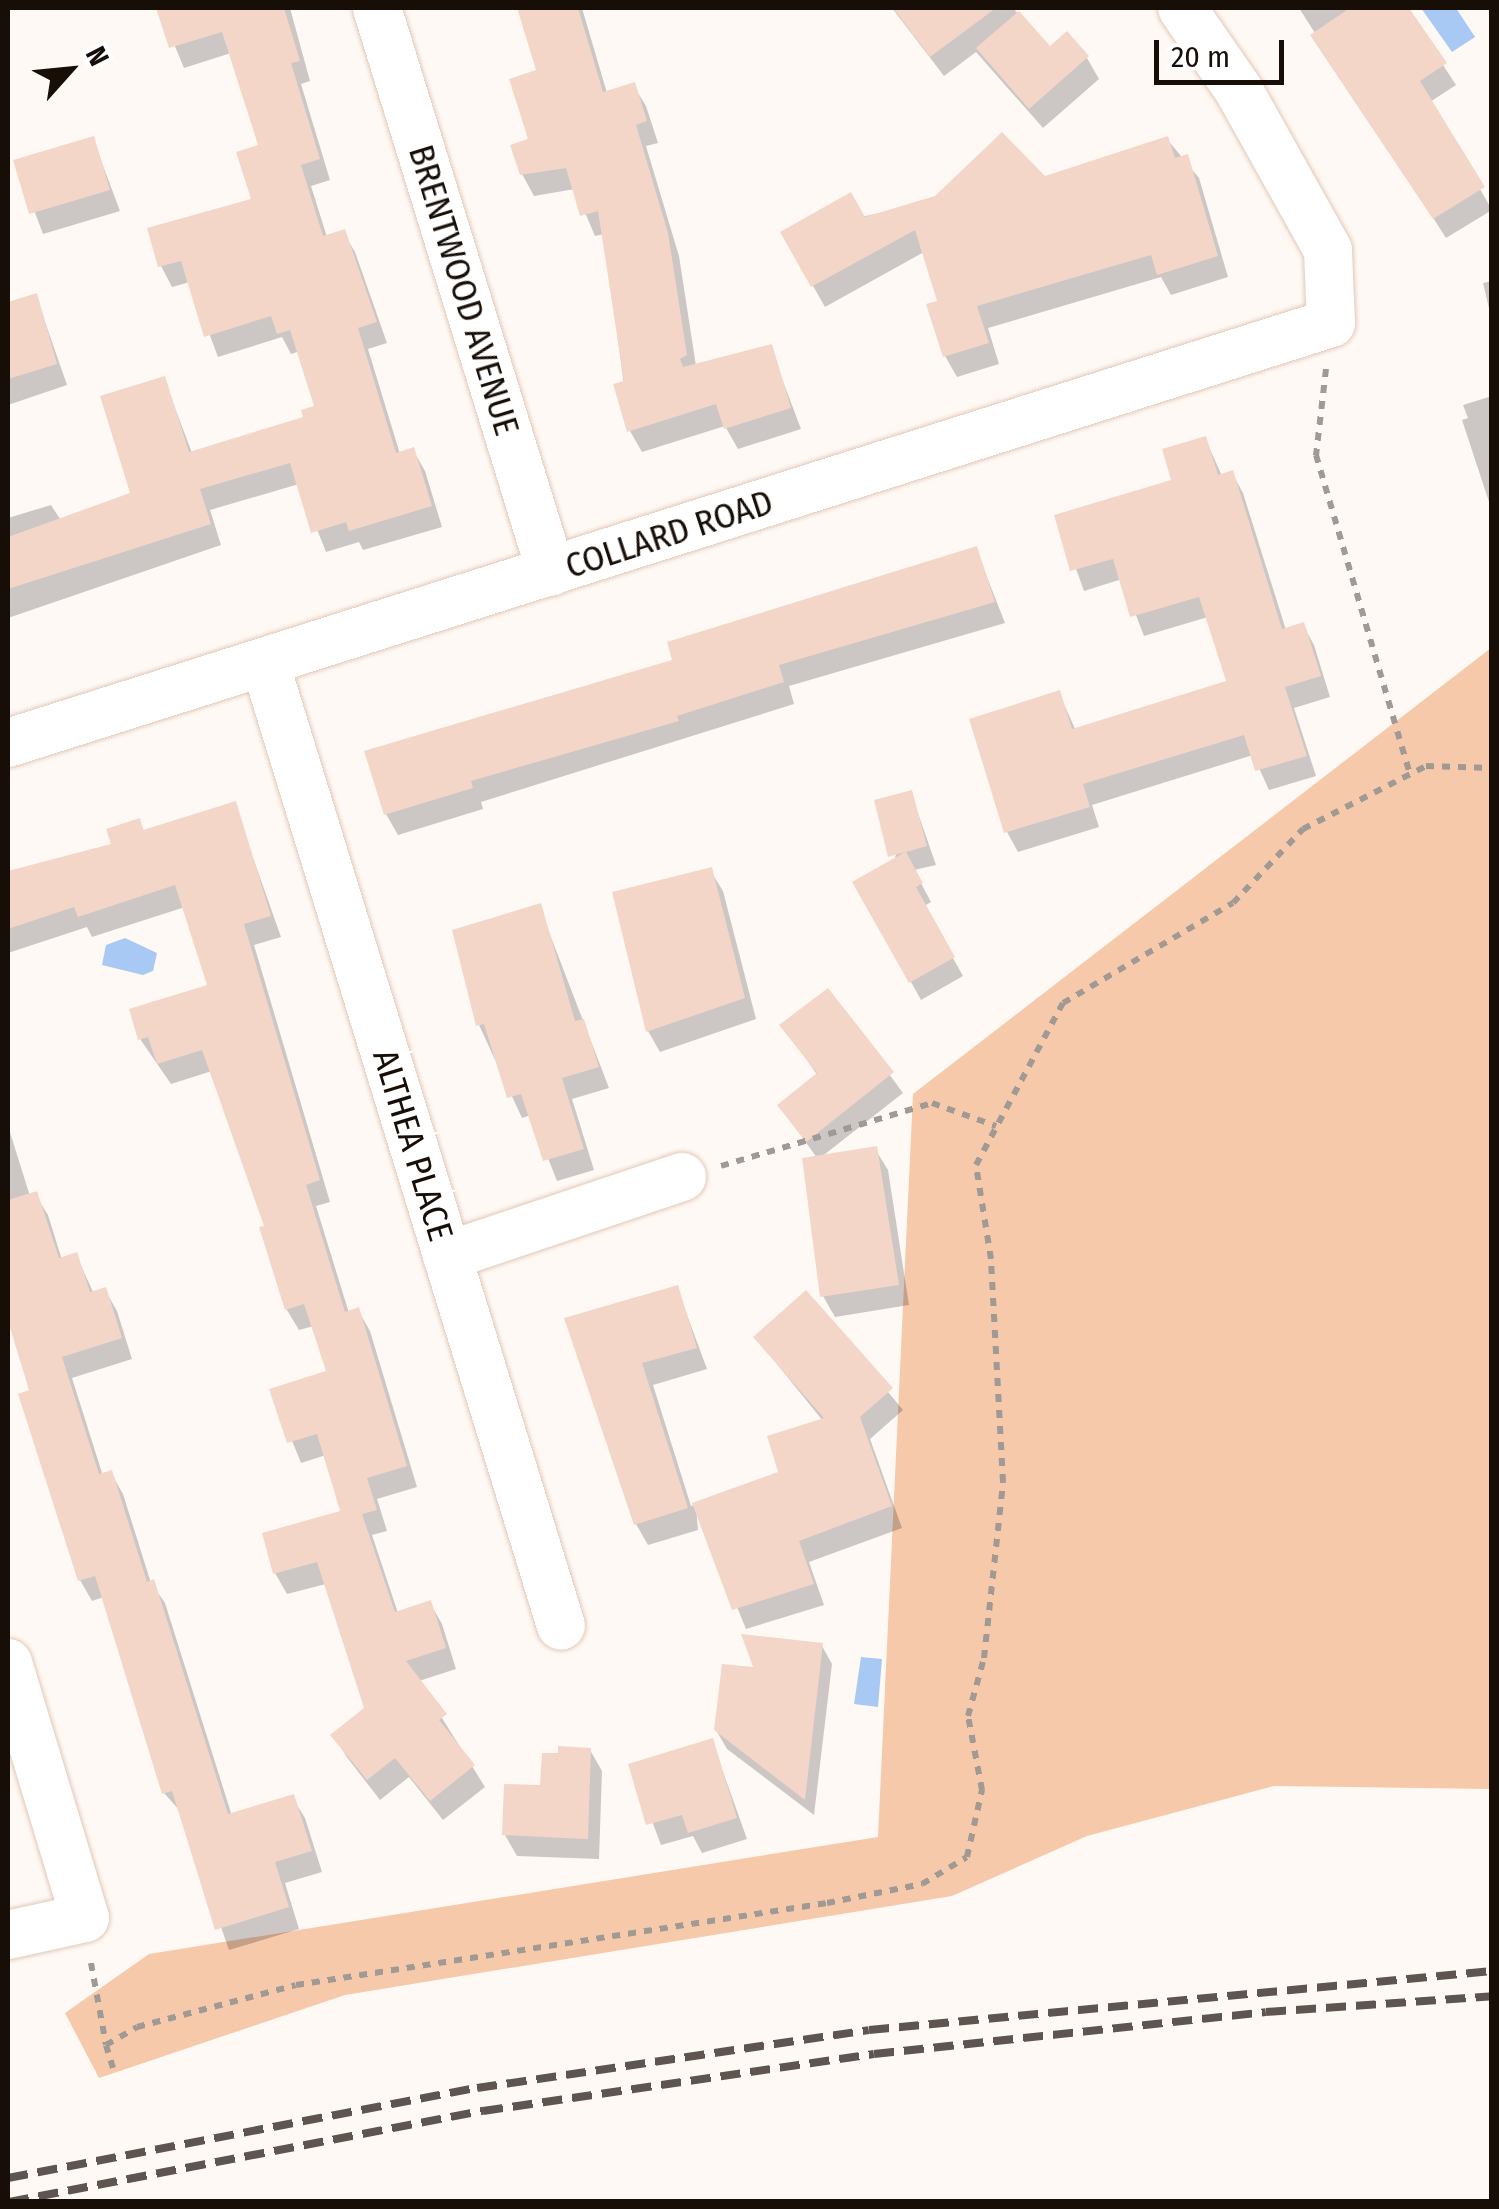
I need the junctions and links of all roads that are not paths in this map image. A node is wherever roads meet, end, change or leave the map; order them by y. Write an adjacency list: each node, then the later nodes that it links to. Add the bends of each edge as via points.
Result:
1 (377, 8): 3 (street, BRENTWOOD AVENUE)
2 (1182, 8): 3 (street, COLLARD ROAD, via 1238,89 1328,250 1330,323)
3 (551, 572): 4 (street, COLLARD ROAD)
4 (265, 664): 5 (street, COLLARD ROAD); 7 (street, ALTHEA PLACE)
5 (8, 743)
6 (682, 1177): 7 (street)
7 (447, 1256): 8 (street, ALTHEA PLACE)
8 (561, 1626)
9 (8, 1663): 10 (street, via 85,1918)
10 (8, 1936)

